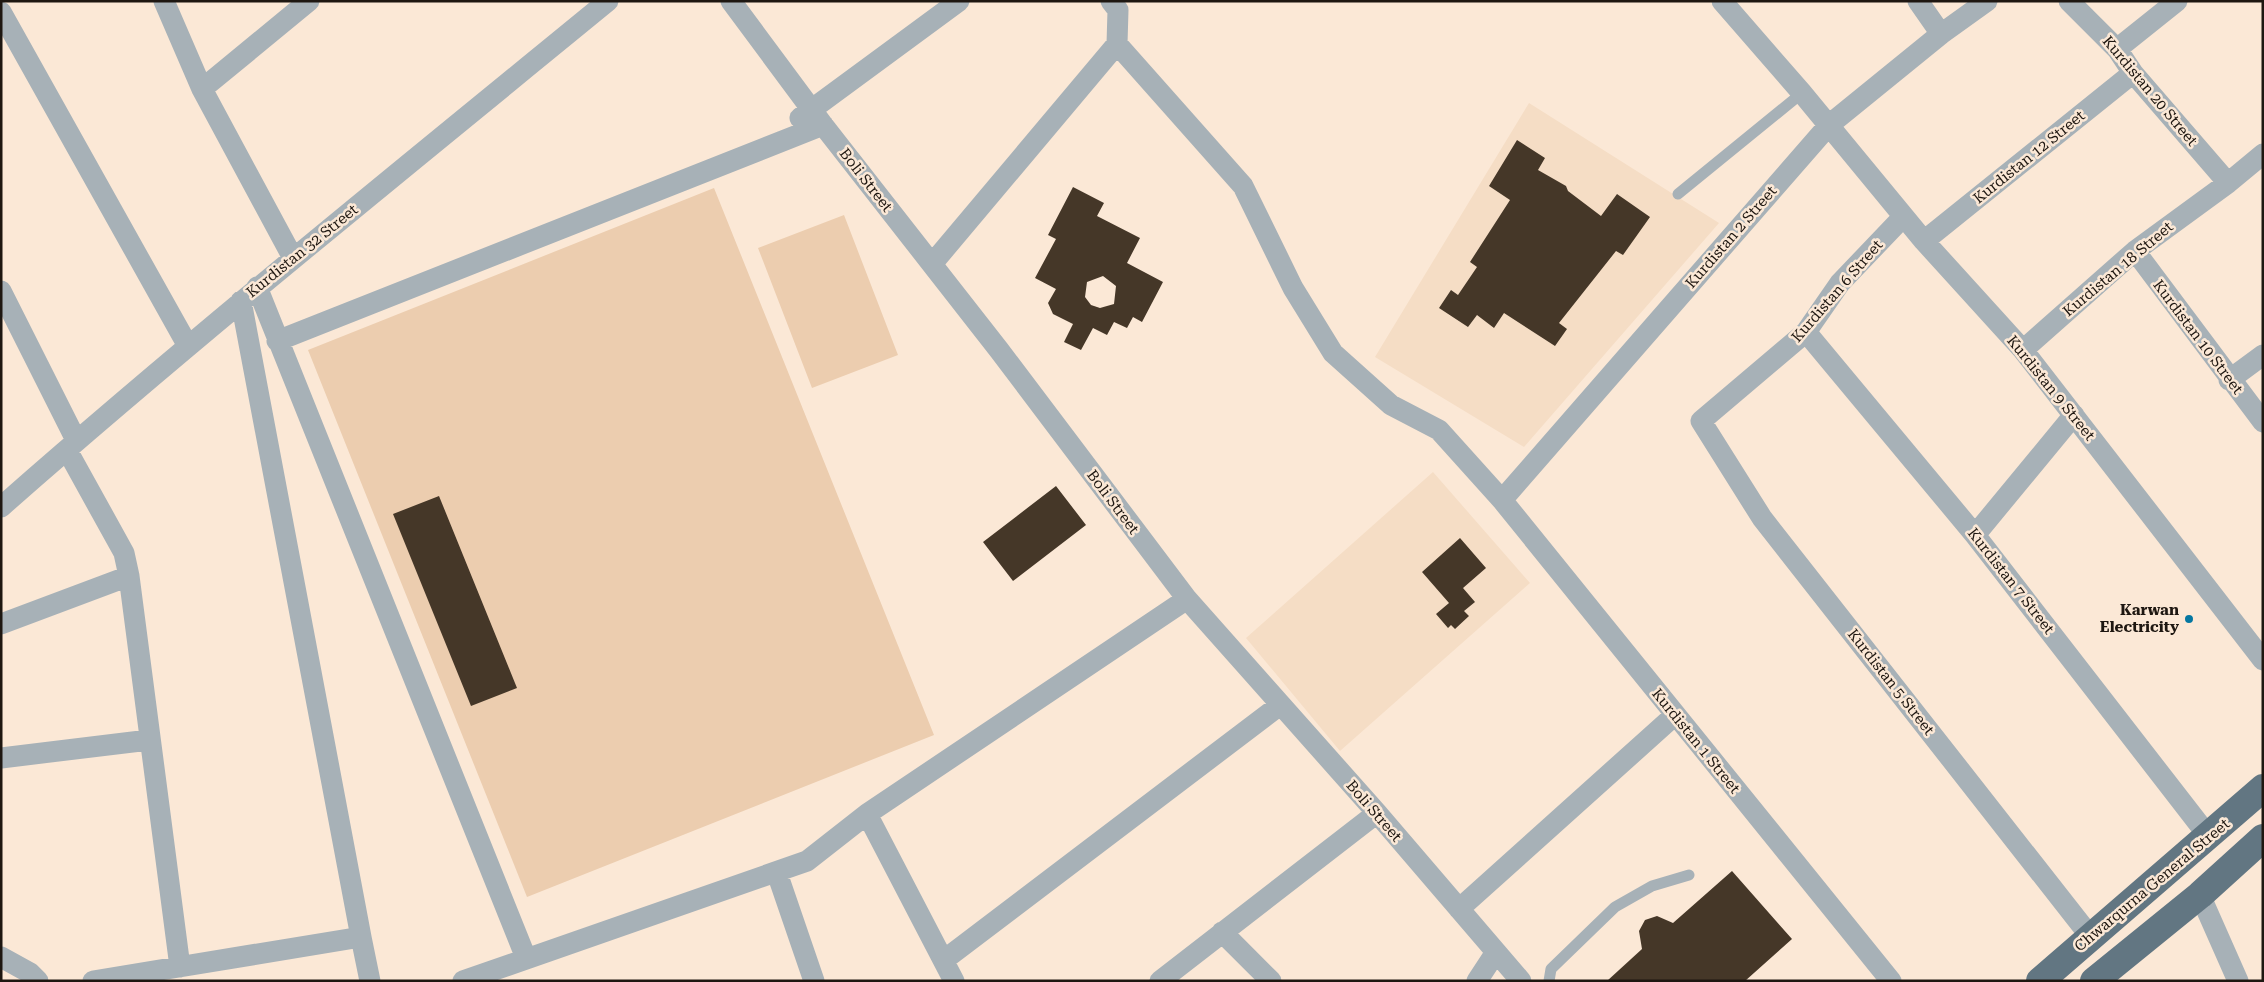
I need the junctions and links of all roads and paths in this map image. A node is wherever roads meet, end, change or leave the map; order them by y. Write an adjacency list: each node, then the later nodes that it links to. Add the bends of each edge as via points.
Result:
1 (164, 1): 17 (street)
2 (608, 1): 27 (street, Kurdistan 32 Street)
3 (731, 1): 19 (street, Boli Street)
4 (960, 1): 19 (street)
5 (1111, 1): 14 (street, via 1118,10)
6 (1722, 1): 18 (street, Kurdistan 9 Street)
7 (1918, 1): 13 (street)
8 (1987, 1): 13 (street, Kurdistan 2 Street)
9 (2069, 1): 15 (street, Kurdistan 20 Street)
10 (2177, 1): 15 (street)
11 (307, 2): 17 (street)
12 (1, 12): 34 (street)
13 (1941, 34): 20 (street, Kurdistan 2 Street)
14 (1117, 44): 28 (street); 42 (street, Kurdistan 1 Street, via 1243,186 1293,288 1333,353 1391,405 1439,430)
15 (2117, 49): 16 (street, Kurdistan 20 Street)
16 (2134, 73): 22 (street, Kurdistan 20 Street); 25 (street, Kurdistan 12 Street)
17 (202, 89): 27 (street)
18 (1802, 93): 20 (street, Kurdistan 9 Street); 23 (lane)
19 (817, 117): 28 (street, Boli Street); 33 (street, via 749,154)
20 (1829, 125): 24 (street, Kurdistan 9 Street); 42 (street, Kurdistan 2 Street)
21 (2263, 154): 22 (street, Kurdistan 18 Street)
22 (2228, 183): 26 (street, Kurdistan 18 Street)
23 (1678, 194)
24 (1903, 217): 25 (street, Kurdistan 9 Street); 32 (street, Kurdistan 6 Street, via 1840,284)
25 (1924, 241): 35 (street, Kurdistan 9 Street)
26 (2135, 251): 35 (street, Kurdistan 18 Street); 37 (street, Kurdistan 10 Street)
27 (293, 258): 29 (street, Kurdistan 32 Street)
28 (932, 264): 46 (street, Boli Street)
29 (257, 288): 31 (street, Kurdistan 32 Street); 33 (street)
30 (1, 291): 41 (street)
31 (241, 301): 34 (street, Kurdistan 32 Street); 64 (street)
32 (1806, 332): 39 (street, Kurdistan 6 Street); 44 (street, Kurdistan 7 Street)
33 (278, 341): 67 (street)
34 (188, 346): 41 (street, Kurdistan 32 Street)
35 (2023, 350): 38 (street, Kurdistan 9 Street)
36 (2263, 355): 37 (street)
37 (2229, 380): 40 (street, Kurdistan 10 Street)
38 (2074, 415): 44 (street); 48 (street, Kurdistan 9 Street)
39 (1701, 421): 63 (street, Kurdistan 5 Street, via 1762,518)
40 (2263, 422)
41 (71, 445): 43 (street, Kurdistan 32 Street); 45 (street, via 124,553)
42 (1502, 500): 50 (street, Kurdistan 1 Street)
43 (1, 507)
44 (1975, 535): 56 (street, Kurdistan 7 Street)
45 (129, 576): 47 (street); 51 (street)
46 (1187, 599): 49 (street, Boli Street); 55 (street)
47 (1, 624)
48 (2263, 660)
49 (1280, 705): 54 (street, Boli Street); 68 (street)
50 (1675, 715): 61 (street); 81 (street, Kurdistan 1 Street)
51 (149, 740): 52 (street); 69 (street)
52 (1, 758)
53 (2263, 788): 56 (highway, Chwarqurna General Street)
54 (1377, 813): 61 (street, Boli Street); 62 (street)
55 (867, 814): 58 (street, via 807,861); 68 (street)
56 (2209, 837): 63 (highway, Chwarqurna General Street)
57 (2263, 838): 60 (highway)
58 (777, 873): 67 (street); 74 (street)
59 (1689, 874): 80 (lane, via 1652,886 1614,906 1551,969)
60 (2200, 895): 83 (highway); 84 (street)
61 (1460, 909): 65 (street, Boli Street)
62 (1222, 932): 76 (street); 77 (street)
63 (2090, 936): 82 (highway, Chwarqurna General Street)
64 (361, 937): 69 (street); 72 (street)
65 (1496, 952): 78 (street); 79 (street, Boli Street)
66 (1, 957): 70 (street)
67 (526, 958): 73 (street)
68 (944, 960): 75 (street)
69 (180, 967): 71 (street)
70 (38, 981)
71 (93, 981)
72 (370, 981)
73 (463, 981)
74 (814, 981)
75 (954, 981)
76 (1160, 981)
77 (1271, 981)
78 (1477, 981)
79 (1521, 981)
80 (1549, 981)
81 (1891, 981)
82 (2040, 981)
83 (2094, 981)
84 (2238, 981)

